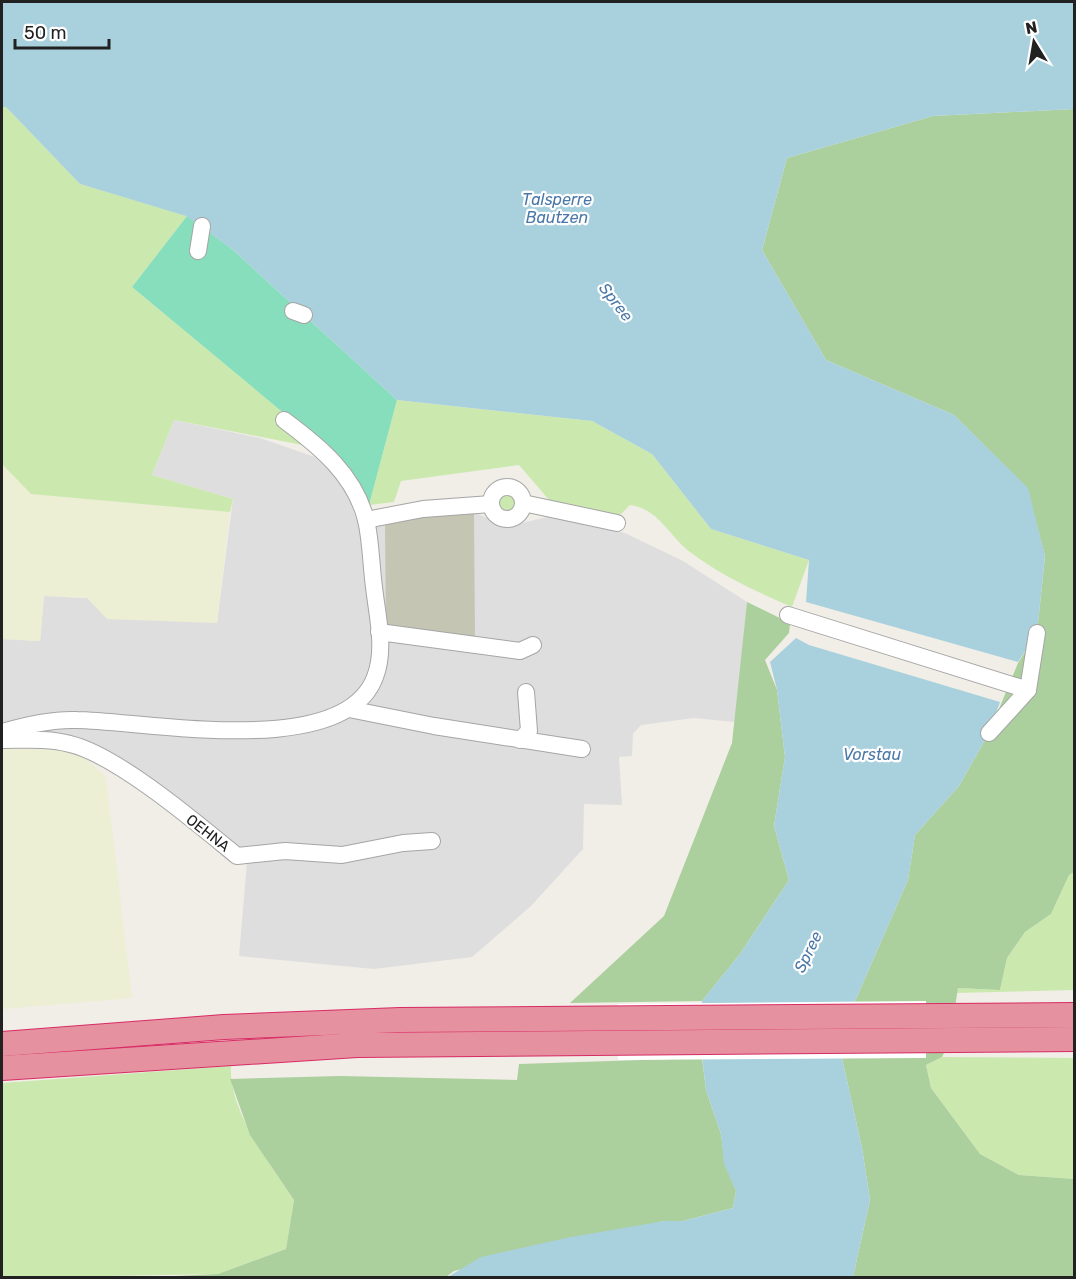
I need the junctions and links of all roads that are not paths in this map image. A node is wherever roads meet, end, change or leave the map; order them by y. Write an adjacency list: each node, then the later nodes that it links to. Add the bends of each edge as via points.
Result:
1 (201, 226): 2 (street)
2 (198, 251)
3 (284, 420): 6 (street, via 339,468 351,484)
4 (523, 503): 5 (street, via 519,513 510,519 495,514); 5 (street, via 520,493 506,487 494,494); 7 (street)
5 (491, 504): 6 (street)
6 (366, 520): 9 (street)
7 (617, 523)
8 (788, 615): 12 (street)
9 (379, 632): 11 (street, via 520,651); 14 (street, via 375,677)
10 (1037, 633): 12 (street)
11 (533, 645)
12 (1028, 690): 16 (street)
13 (526, 692): 18 (street, via 529,731)
14 (349, 709): 15 (street, via 318,723 285,728 154,728 61,720); 18 (street)
15 (2, 732)
16 (988, 733)
17 (2, 740): 20 (street, OEHNA, via 72,744 104,758 237,856 285,851 342,855)
18 (520, 740): 19 (street)
19 (582, 749)
20 (432, 841)
21 (1074, 1015): 23 (highway, via 309,1023)
22 (1074, 1039): 24 (highway, via 357,1045)
23 (2, 1044)
24 (2, 1068)

